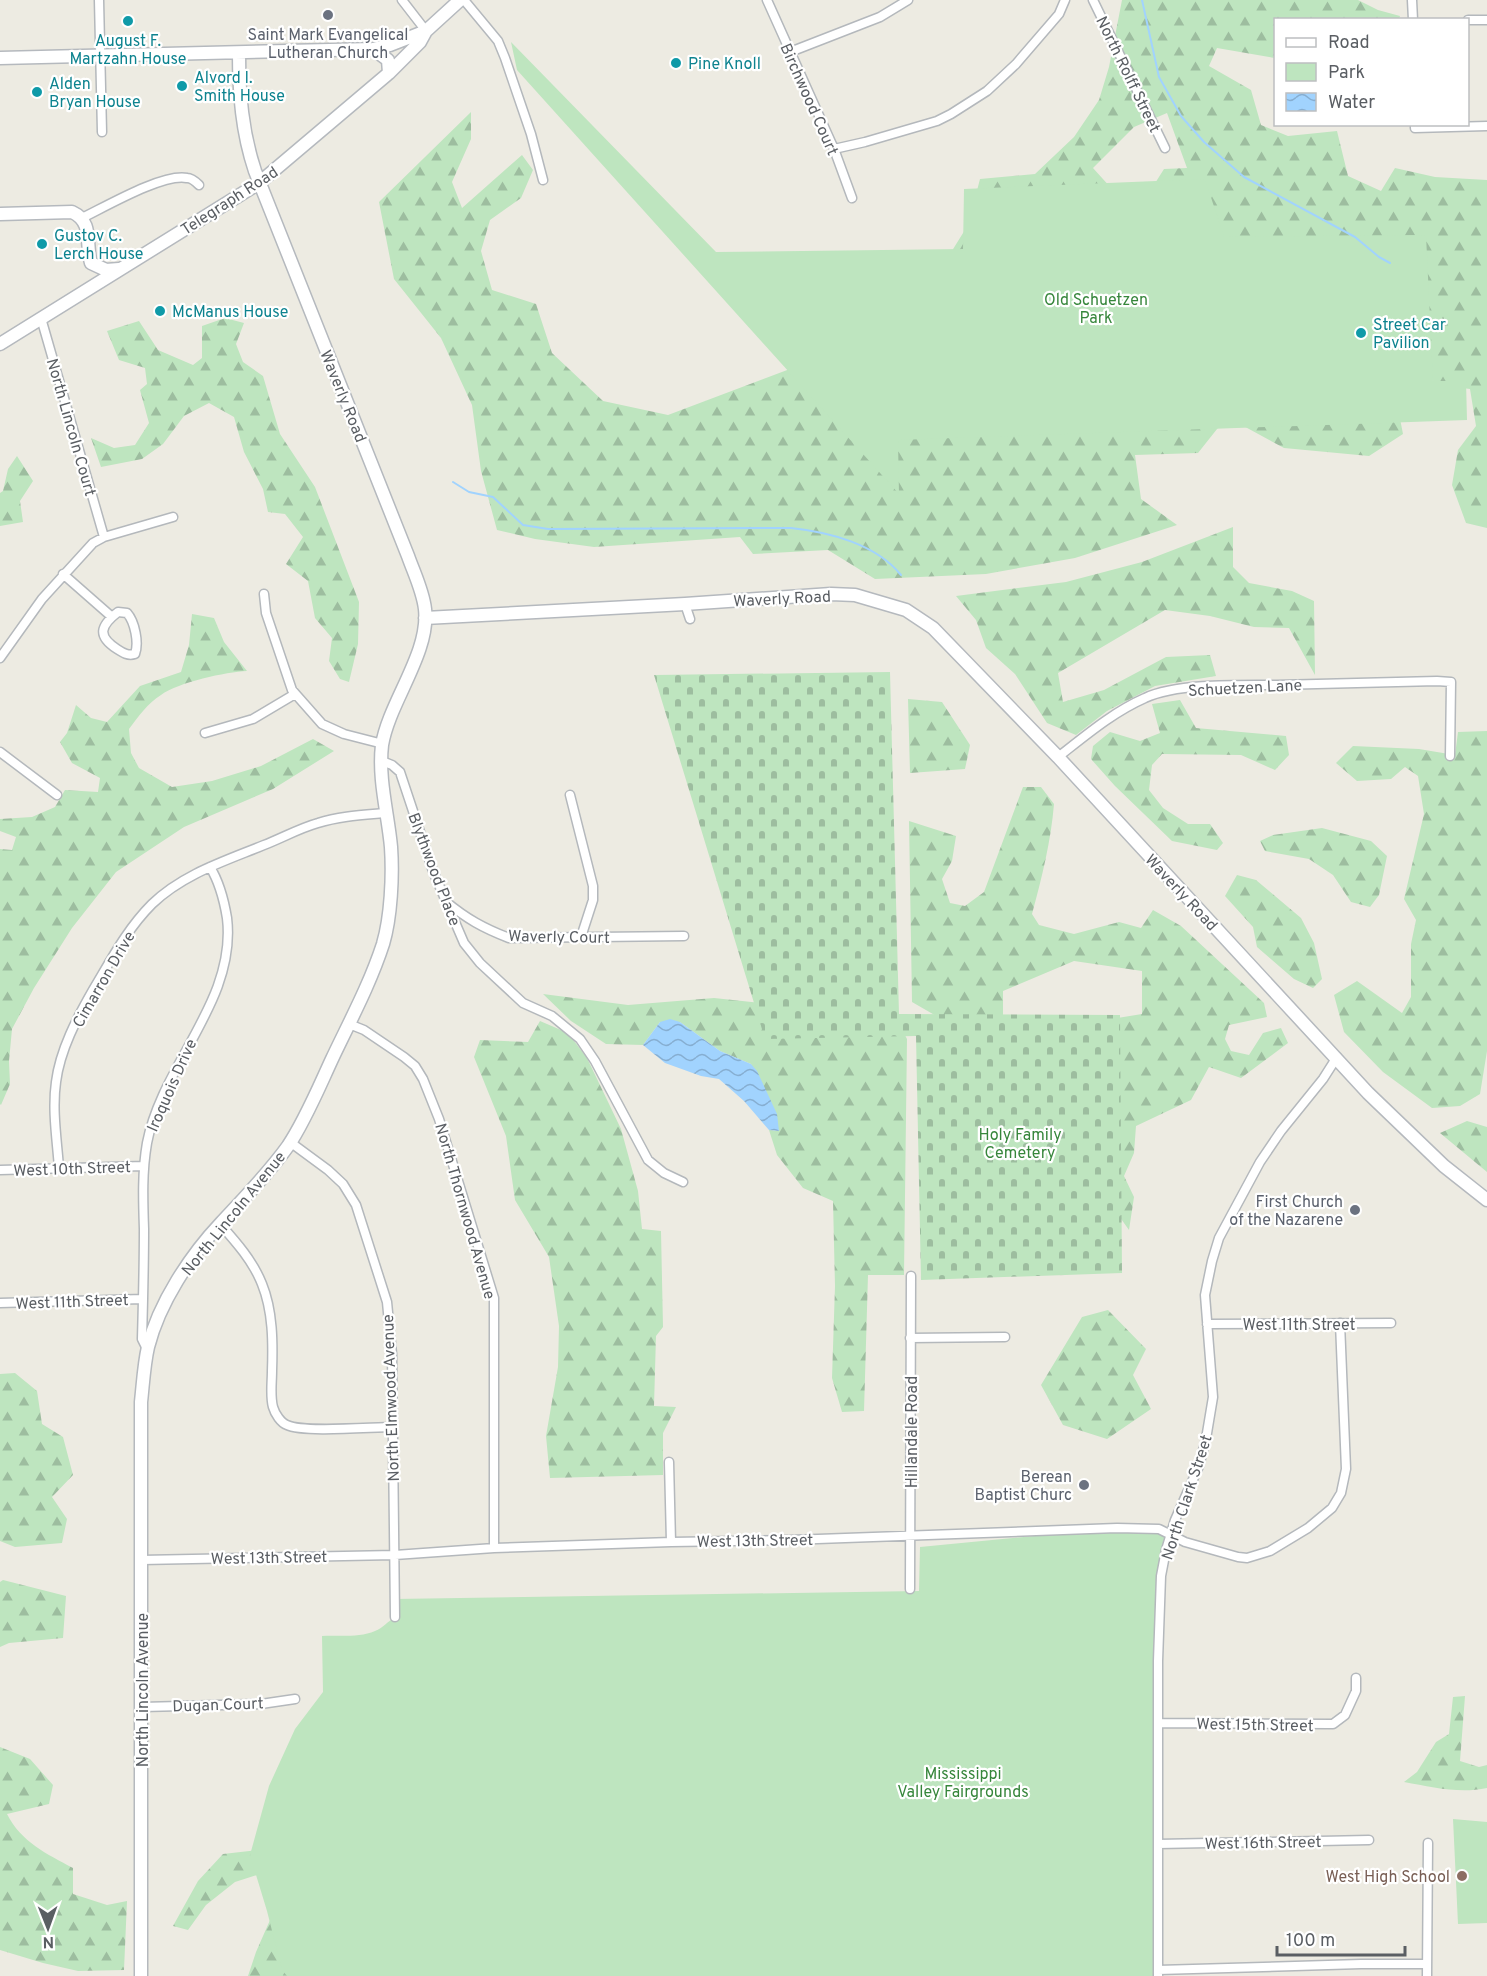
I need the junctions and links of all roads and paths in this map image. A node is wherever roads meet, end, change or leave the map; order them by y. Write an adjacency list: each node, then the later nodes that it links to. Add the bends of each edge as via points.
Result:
1 (99, 0): 17 (street)
2 (402, 0): 13 (street)
3 (460, 0): 13 (street, Telegraph Road)
4 (464, 0): 25 (street, via 498,41)
5 (767, 0): 15 (street, Birchwood Court)
6 (908, 0): 15 (street, via 880,17)
7 (1065, 0): 24 (street, via 1059,14 1033,45 987,91 938,121)
8 (1093, 0): 23 (street, North Rolff Street)
9 (1412, 0): 10 (street)
10 (1413, 18)
11 (1469, 20): 12 (street)
12 (1487, 20)
13 (426, 31): 14 (street); 19 (street, Telegraph Road)
14 (373, 49): 16 (street); 19 (street, via 388,60)
15 (790, 52): 24 (street, Birchwood Court)
16 (239, 53): 17 (street); 26 (street, Waverly Road, via 243,130)
17 (101, 56): 18 (street); 22 (street)
18 (0, 58)
19 (389, 73): 26 (street, Telegraph Road)
20 (1415, 126): 21 (street)
21 (1487, 126)
22 (102, 132)
23 (1165, 148)
24 (834, 149): 28 (street, Birchwood Court)
25 (543, 180)
26 (259, 183): 32 (street, Telegraph Road); 42 (street, Waverly Road, via 408,556)
27 (199, 185): 30 (street, via 188,178 159,182)
28 (852, 198)
29 (0, 214): 30 (street, via 72,212)
30 (82, 218): 31 (street)
31 (91, 263): 32 (street, via 105,270); 33 (street)
32 (120, 269): 33 (street, Telegraph Road)
33 (87, 289): 34 (street, Telegraph Road)
34 (41, 318): 35 (street, Telegraph Road); 37 (street, North Lincoln Court)
35 (0, 344)
36 (173, 517): 37 (street)
37 (104, 537): 38 (street)
38 (63, 574): 41 (street); 44 (street)
39 (264, 594): 45 (street, via 266,613)
40 (685, 604): 42 (street, Waverly Road); 43 (street); 50 (street, Waverly Road, via 843,594 906,610 933,628)
41 (112, 617): 41 (street, via 103,638 122,653 135,654 137,643 130,617 123,612)
42 (425, 618): 47 (street, North Lincoln Avenue, via 416,657)
43 (690, 619)
44 (0, 658)
45 (295, 694): 46 (street, via 253,718); 47 (street, via 322,724)
46 (205, 733)
47 (383, 744): 51 (street, North Lincoln Avenue)
48 (0, 752): 52 (street)
49 (1450, 756): 50 (street, Schuetzen Lane, via 1450,682 1249,684 1165,692 1146,697 1113,716)
50 (1058, 757): 60 (street, Waverly Road)
51 (381, 761): 54 (street, North Lincoln Avenue); 56 (street, Blythwood Place, via 400,772)
52 (57, 795)
53 (570, 795): 58 (street, via 593,886 593,900)
54 (386, 813): 55 (street, Cimarron Drive, via 319,822); 59 (street, North Lincoln Avenue, via 392,888 383,942)
55 (210, 867): 62 (street, Iroquois Drive, via 224,900 228,945 225,968 157,1111); 63 (street, Cimarron Drive, via 174,886 139,919 119,945 84,1006 64,1049 56,1083)
56 (445, 901): 58 (street, Waverly Court, via 467,919 510,938); 65 (street, Blythwood Place, via 464,943 487,970 523,1003 552,1016 580,1039 648,1160)
57 (684, 936): 58 (street, Waverly Court)
58 (581, 937)
59 (349, 1024): 61 (street, North Lincoln Avenue); 82 (street, North Thornwood Avenue, via 404,1057 423,1079 494,1298)
60 (1337, 1057): 66 (street, Waverly Road, via 1417,1141); 73 (street, North Clark Street, via 1260,1162 1219,1238 1205,1295)
61 (290, 1142): 67 (street, North Lincoln Avenue, via 249,1195); 77 (street, North Elmwood Avenue, via 343,1184 356,1204 387,1302)
62 (144, 1166): 63 (street, West 10th Street); 69 (street, Iroquois Drive)
63 (59, 1168): 64 (street, West 10th Street)
64 (0, 1170)
65 (683, 1182)
66 (1487, 1200)
67 (220, 1224): 76 (street, North Lincoln Avenue, via 174,1287); 77 (street, via 263,1285 273,1341 272,1395 277,1416 296,1427)
68 (911, 1276): 74 (street, Hillandale Road)
69 (143, 1299): 70 (street, West 11th Street); 76 (street, Iroquois Drive, via 142,1339)
70 (0, 1304)
71 (1340, 1323): 72 (street, West 11th Street); 73 (street, West 11th Street); 79 (street, West 13th Street, via 1346,1469 1341,1493 1332,1508 1270,1551 1247,1558 1209,1550)
72 (1391, 1323)
73 (1207, 1324): 79 (street, North Clark Street, via 1213,1397 1206,1439)
74 (910, 1338): 75 (street); 80 (street, Hillandale Road)
75 (1005, 1338)
76 (147, 1349): 84 (street, North Lincoln Avenue, via 141,1402)
77 (393, 1427): 83 (street, North Elmwood Avenue)
78 (669, 1462): 81 (street)
79 (1171, 1535): 80 (street, West 13th Street, via 1159,1529 1117,1528); 90 (street, North Clark Street, via 1161,1576)
80 (910, 1536): 81 (street, West 13th Street); 85 (street, Hillandale Road)
81 (671, 1542): 82 (street, West 13th Street)
82 (494, 1548): 83 (street, West 13th Street)
83 (395, 1555): 84 (street, West 13th Street); 86 (street, North Elmwood Avenue)
84 (141, 1560): 89 (street, North Lincoln Avenue)
85 (910, 1589)
86 (395, 1617)
87 (1356, 1678): 90 (street, West 15th Street, via 1356,1691 1346,1715 1333,1724)
88 (295, 1699): 89 (street, Dugan Court, via 261,1704)
89 (142, 1707): 96 (street, North Lincoln Avenue)
90 (1159, 1723): 93 (street, North Clark Street)
91 (1369, 1840): 93 (street, West 16th Street)
92 (1428, 1843): 94 (street)
93 (1158, 1844): 95 (street, North Clark Street)
94 (1426, 1964): 95 (street); 97 (street)
95 (1158, 1973)
96 (141, 1976)
97 (1427, 1976)

